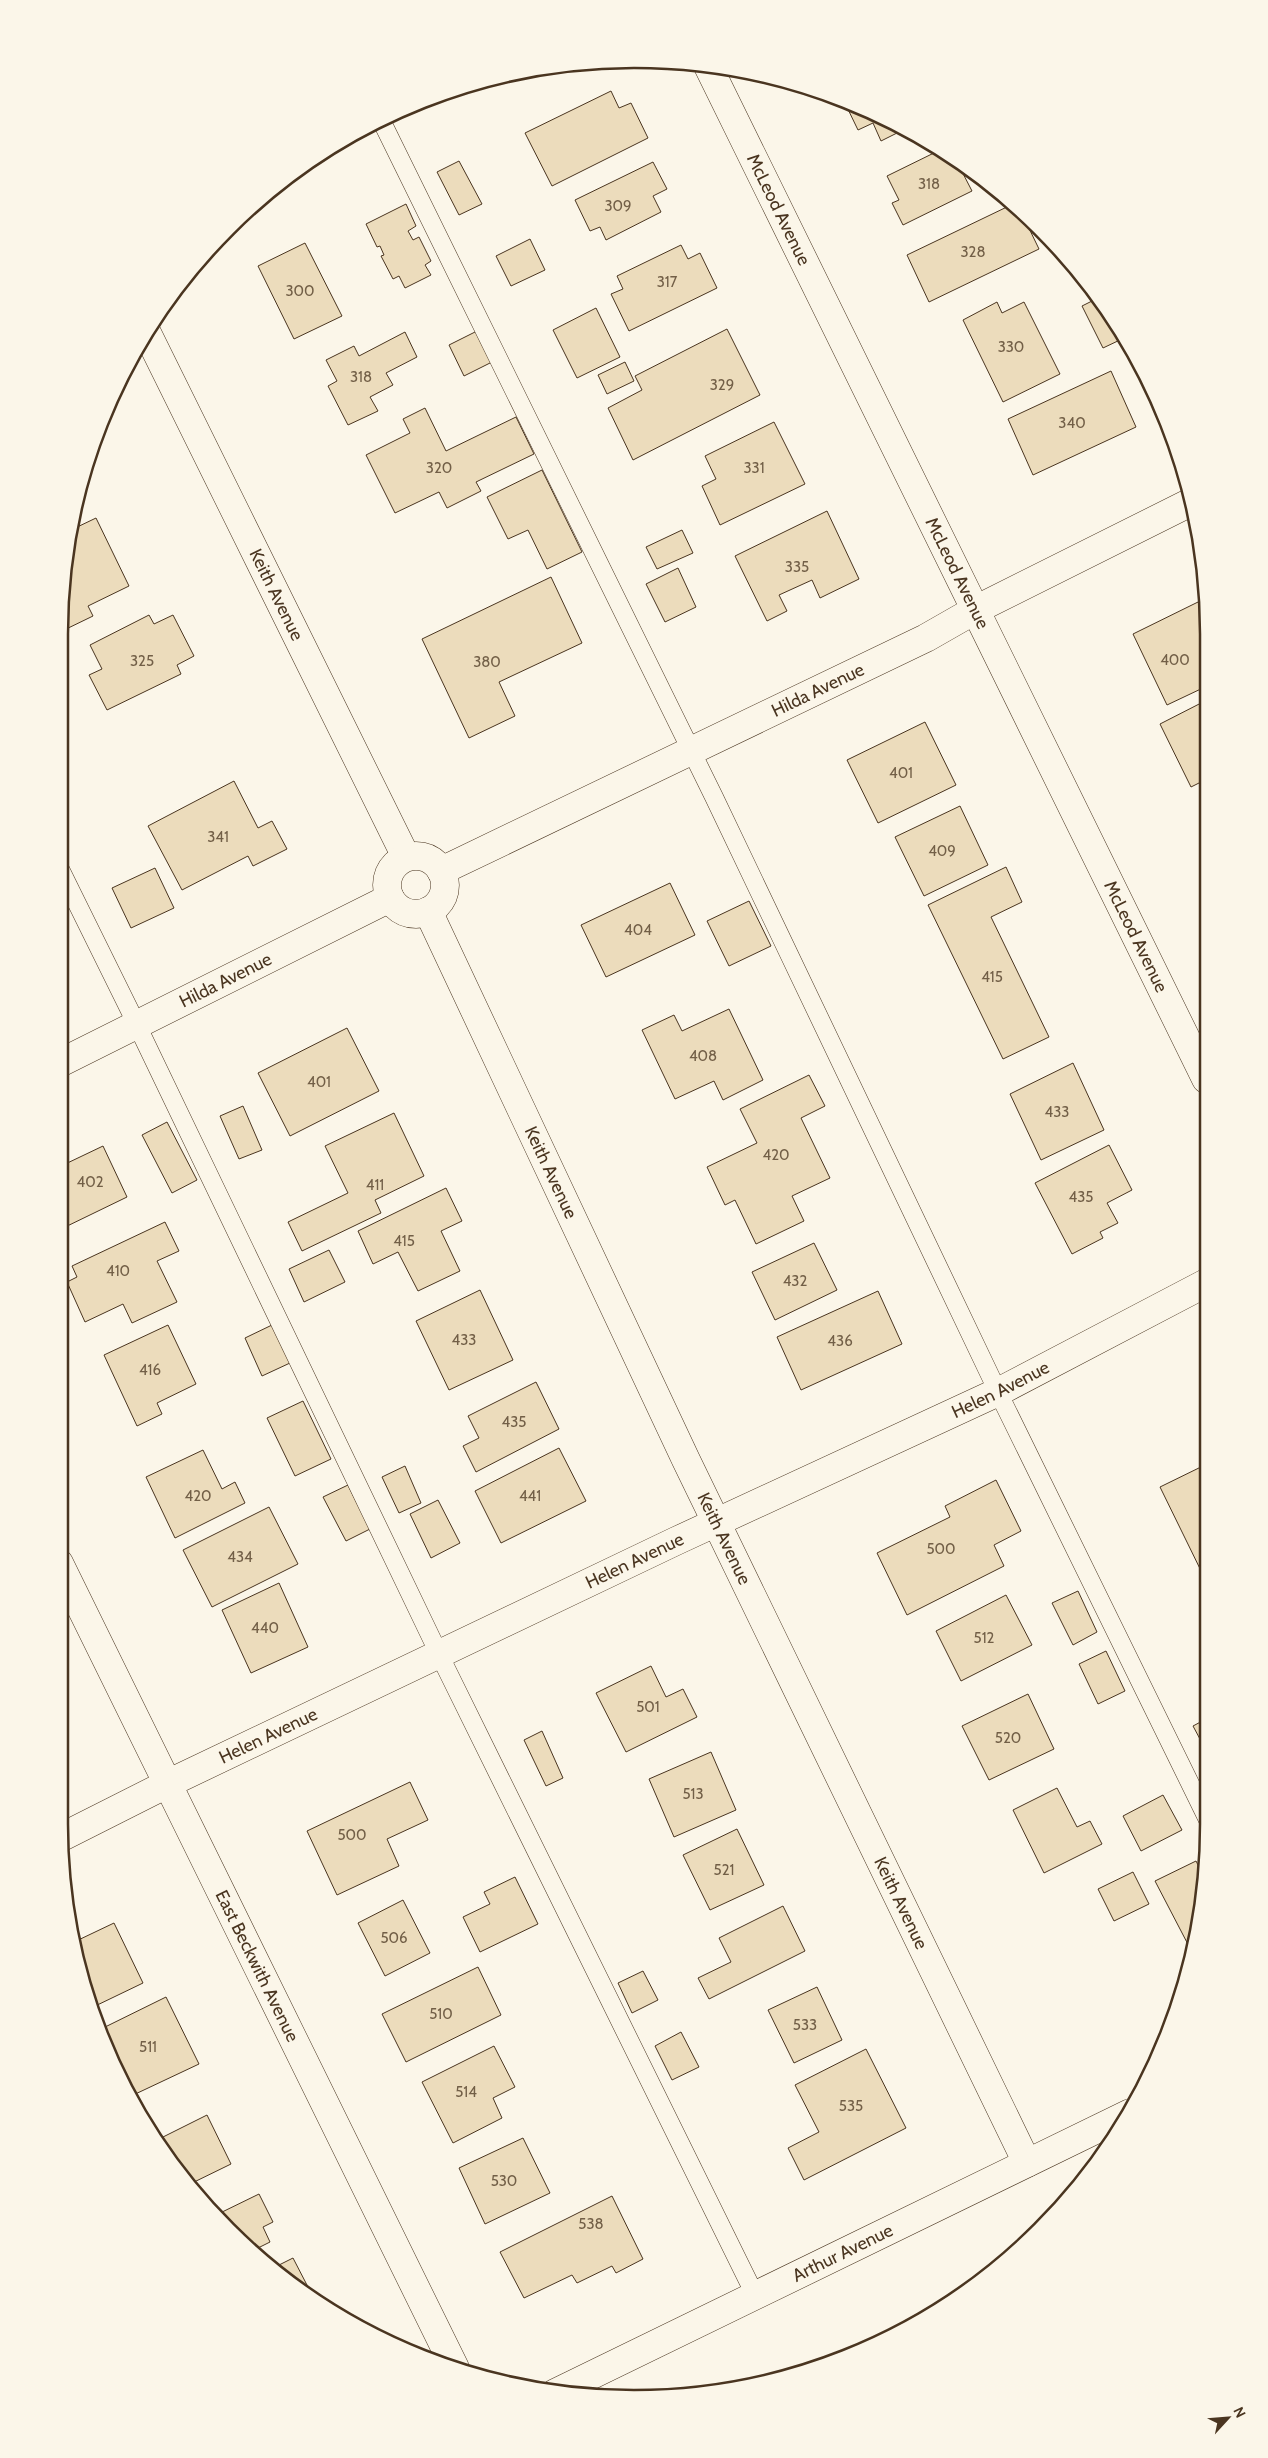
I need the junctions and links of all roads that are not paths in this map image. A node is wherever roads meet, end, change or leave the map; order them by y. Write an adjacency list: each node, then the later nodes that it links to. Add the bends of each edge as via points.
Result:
1 (711, 73): 5 (street, McLeod Avenue)
2 (384, 126): 6 (lane)
3 (150, 339): 7 (street, Keith Avenue)
4 (1186, 505): 5 (street, Hilda Avenue)
5 (975, 610): 6 (street, Hilda Avenue, via 926,638); 14 (street, McLeod Avenue)
6 (691, 751): 8 (street, Hilda Avenue); 16 (lane)
7 (406, 857): 8 (street, via 424,857); 10 (street, via 398,862 388,877)
8 (441, 871): 11 (street, via 442,897)
9 (68, 885): 12 (lane)
10 (390, 898): 11 (street, via 408,913); 12 (street, Hilda Avenue)
11 (428, 911): 17 (street, Keith Avenue)
12 (138, 1025): 13 (street, Hilda Avenue); 19 (lane)
13 (68, 1059)
14 (1200, 1067)
15 (1200, 1285): 16 (street, Helen Avenue)
16 (998, 1392): 17 (street, Helen Avenue); 21 (lane)
17 (716, 1522): 19 (street, Helen Avenue); 24 (street, Keith Avenue)
18 (68, 1581): 20 (street, East Beckwith Avenue)
19 (439, 1654): 20 (street, Helen Avenue); 25 (lane)
20 (167, 1784): 22 (street, Helen Avenue); 26 (street, East Beckwith Avenue)
21 (1200, 1804)
22 (68, 1834)
23 (1117, 2120): 24 (street, Arthur Avenue)
24 (1027, 2163): 25 (street, Arthur Avenue)
25 (755, 2295): 27 (street, Arthur Avenue)
26 (451, 2360)
27 (568, 2387)

